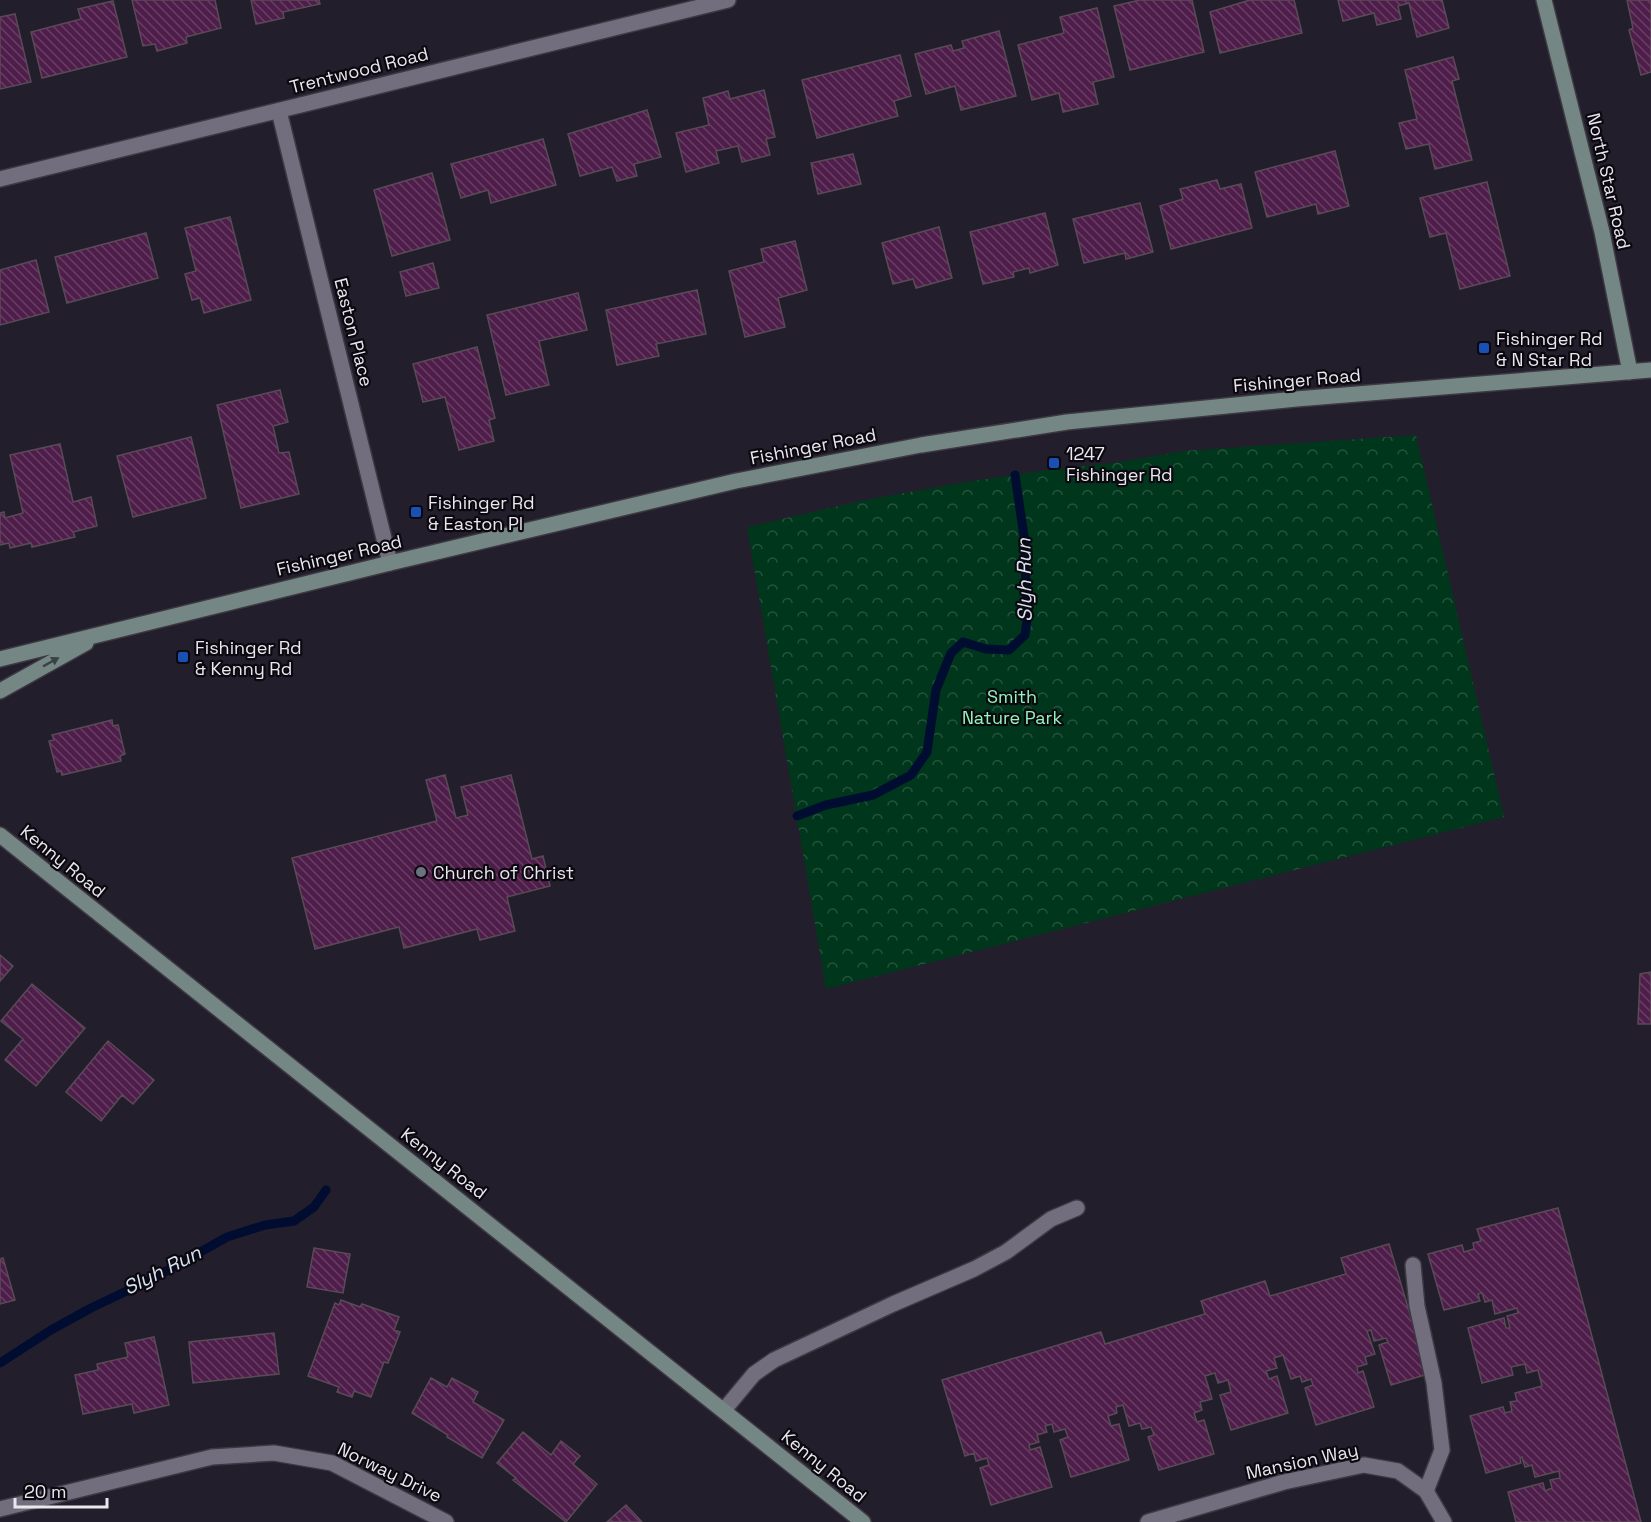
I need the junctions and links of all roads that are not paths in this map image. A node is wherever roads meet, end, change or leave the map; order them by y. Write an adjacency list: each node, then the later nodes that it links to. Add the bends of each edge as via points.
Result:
1 (728, 0): 3 (street, Trentwood Road)
2 (1544, 0): 6 (main road, North Star Road, via 1602,232)
3 (279, 111): 4 (street, Trentwood Road); 7 (street, Easton Place)
4 (0, 178)
5 (1651, 370): 6 (main road, Fishinger Road)
6 (1630, 372): 7 (main road, Fishinger Road, via 1066,422 736,481)
7 (390, 563): 8 (main road, Fishinger Road)
8 (106, 632): 9 (main road, Fishinger Road); 10 (main road, one-way to 8)
9 (0, 659)
10 (0, 691)
11 (0, 835): 14 (main road, Kenny Road)
12 (1077, 1208): 14 (street, via 1051,1219 1014,1247 974,1269 774,1360 754,1374)
13 (1413, 1265): 15 (street, via 1442,1450)
14 (724, 1410): 18 (main road, Kenny Road)
15 (1426, 1491): 19 (street, Mansion Way, via 1398,1471 1364,1466 1284,1482); 20 (street, Mansion Way)
16 (0, 1509): 17 (street, Norway Drive, via 212,1457 274,1453 332,1462)
17 (446, 1522)
18 (863, 1522)
19 (1148, 1522)
20 (1444, 1522)

